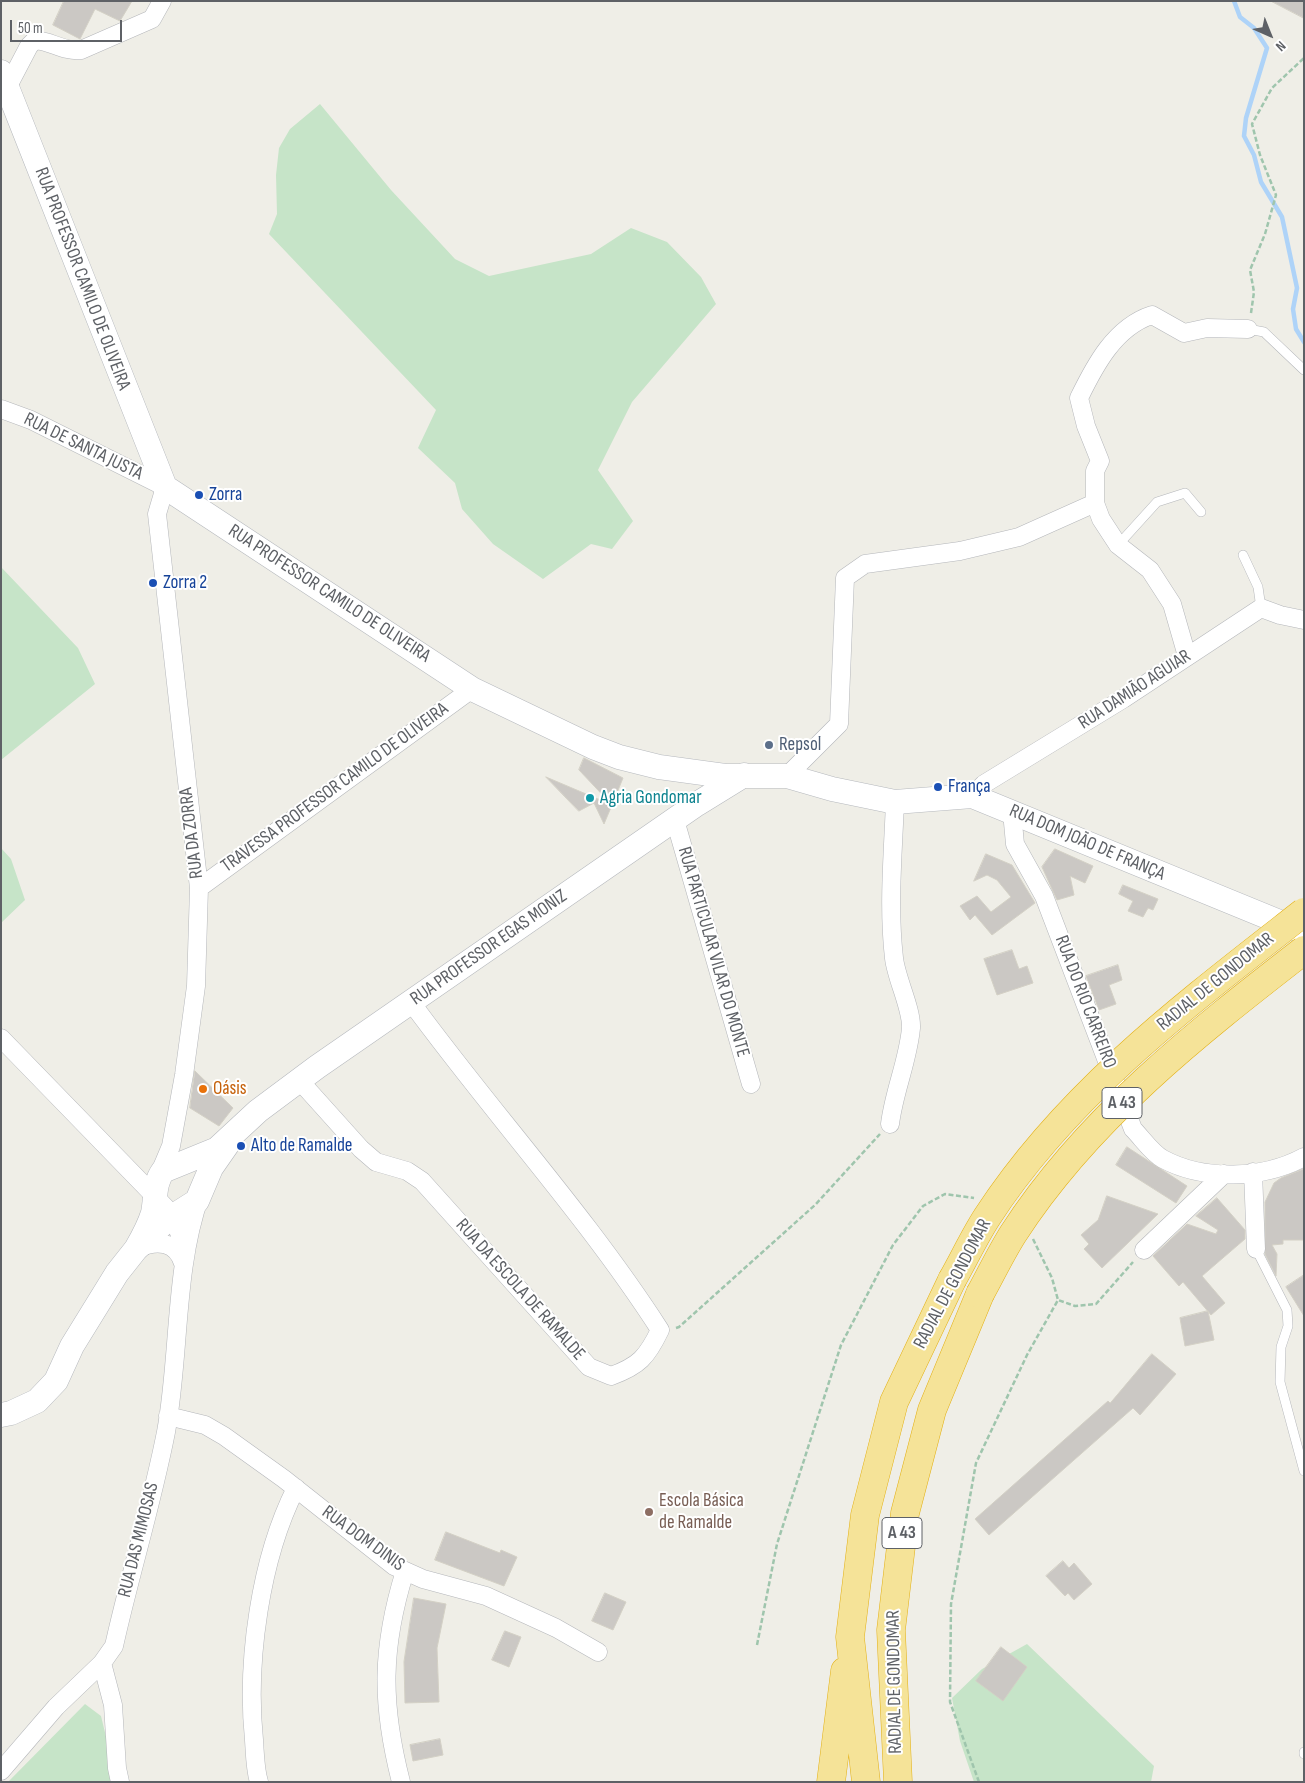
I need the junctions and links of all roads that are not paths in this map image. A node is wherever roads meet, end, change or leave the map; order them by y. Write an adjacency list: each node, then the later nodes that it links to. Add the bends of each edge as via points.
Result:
1 (162, 1): 2 (street, via 152,19 81,50 72,51 44,40 35,40)
2 (4, 80): 6 (main road, RUA PROFESSOR CAMILO DE OLIVEIRA)
3 (1248, 329): 4 (lane, via 1264,332); 7 (street, via 1207,328 1184,333 1152,315 1135,321 1105,351 1079,398 1100,461 1095,471)
4 (1304, 370)
5 (1, 409): 6 (street, RUA DE SANTA JUSTA, via 31,420)
6 (164, 487): 14 (main road, RUA PROFESSOR CAMILO DE OLIVEIRA); 21 (street, RUA DA ZORRA, via 157,514)
7 (1095, 504): 9 (street); 16 (street, via 1019,537 960,551 865,564 846,578 839,724)
8 (1201, 512): 9 (lane, via 1185,492 1157,502)
9 (1118, 545): 13 (street, via 1150,570 1172,604)
10 (1242, 555): 11 (lane, via 1258,587)
11 (1261, 608): 12 (street); 13 (street, RUA DAMIÃO AGUIAR)
12 (1304, 620)
13 (1187, 656): 17 (street, RUA DAMIÃO AGUIAR, via 1092,719 984,784)
14 (472, 689): 15 (main road, RUA PROFESSOR CAMILO DE OLIVEIRA, via 619,757 697,773); 21 (street, TRAVESSA PROFESSOR CAMILO DE OLIVEIRA)
15 (745, 774): 16 (main road, RUA DOM JOÃO DE FRANÇA); 20 (main road, RUA PROFESSOR EGAS MONIZ)
16 (787, 776): 18 (main road, RUA DOM JOÃO DE FRANÇA)
17 (972, 796): 18 (main road, RUA DOM JOÃO DE FRANÇA); 19 (main road, RUA DOM JOÃO DE FRANÇA)
18 (895, 802): 29 (street, via 890,893 894,959 911,1026 905,1068 892,1105)
19 (1012, 812): 23 (main road, RUA DOM JOÃO DE FRANÇA); 33 (street, RUA DO RIO CARREIRO, via 1015,844 1050,913 1133,1129 1161,1158 1196,1173)
20 (675, 820): 25 (main road, RUA PROFESSOR EGAS MONIZ); 28 (street, RUA PARTICULAR VILAR DO MONTE)
21 (199, 888): 34 (street, RUA DA ZORRA, via 196,986 181,1094)
22 (1304, 912): 44 (highway, RADIAL DE GONDOMAR / A 43, bridge, via 1199,994 1114,1068 1066,1117 987,1217 952,1280 894,1402 866,1515)
23 (1304, 932)
24 (1304, 950): 47 (highway, RADIAL DE GONDOMAR / A 43, bridge, via 1221,1015 1135,1089 1089,1136 1013,1234 980,1294 932,1410 905,1514 891,1630)
25 (411, 1002): 27 (main road, RUA PROFESSOR EGAS MONIZ); 27 (street, RUA DA ESCOLA DE RAMALDE, via 603,1248 660,1330 650,1350 630,1369 611,1376 589,1367 422,1181 407,1171 376,1162)
26 (1, 1038): 34 (street)
27 (299, 1080): 30 (main road, RUA PROFESSOR EGAS MONIZ, via 258,1111)
28 (751, 1084)
29 (890, 1124)
30 (240, 1130): 34 (main road, RUA PROFESSOR EGAS MONIZ, via 217,1149); 34 (main road, RUA PROFESSOR EGAS MONIZ, via 215,1162)
31 (1304, 1157): 32 (street, RUA DO RIO CARREIRO, via 1284,1167)
32 (1253, 1172): 33 (street, RUA DO RIO CARREIRO); 36 (street)
33 (1224, 1174): 37 (street)
34 (163, 1183): 35 (main road, RUA PROFESSOR EGAS MONIZ); 35 (main road, RUA PROFESSOR EGAS MONIZ, via 149,1226); 38 (street, RUA DAS MIMOSAS, via 181,1237); 38 (street, RUA DAS MIMOSAS, via 192,1223)
35 (136, 1249): 38 (street, via 149,1243 168,1244 180,1255); 39 (main road, RUA PROFESSOR EGAS MONIZ, via 100,1298 56,1381 37,1401 11,1414)
36 (1256, 1249): 41 (lane, via 1287,1310 1288,1326 1282,1347 1280,1382)
37 (1144, 1250)
38 (184, 1266): 40 (street, RUA DAS MIMOSAS)
39 (1, 1415)
40 (168, 1416): 42 (street, RUA DOM DINIS, via 204,1425 224,1436); 46 (street, RUA DAS MIMOSAS, via 114,1646)
41 (1304, 1471)
42 (296, 1488): 43 (street, RUA DOM DINIS, via 394,1566); 50 (street, via 282,1515 253,1642 250,1704)
43 (406, 1571): 45 (street, RUA DOM DINIS, via 423,1579 486,1596 556,1628); 51 (street, via 389,1634 386,1686 392,1744)
44 (850, 1637): 52 (highway); 53 (highway, RADIAL DE GONDOMAR / A 43)
45 (598, 1652)
46 (102, 1663): 48 (street, RUA DAS MIMOSAS, via 56,1707); 49 (street, via 114,1705)
47 (895, 1744): 54 (highway, RADIAL DE GONDOMAR / A 43); 55 (highway)
48 (1, 1771)
49 (120, 1782)
50 (259, 1782)
51 (401, 1782)
52 (831, 1782)
53 (866, 1782)
54 (898, 1782)
55 (909, 1782)

